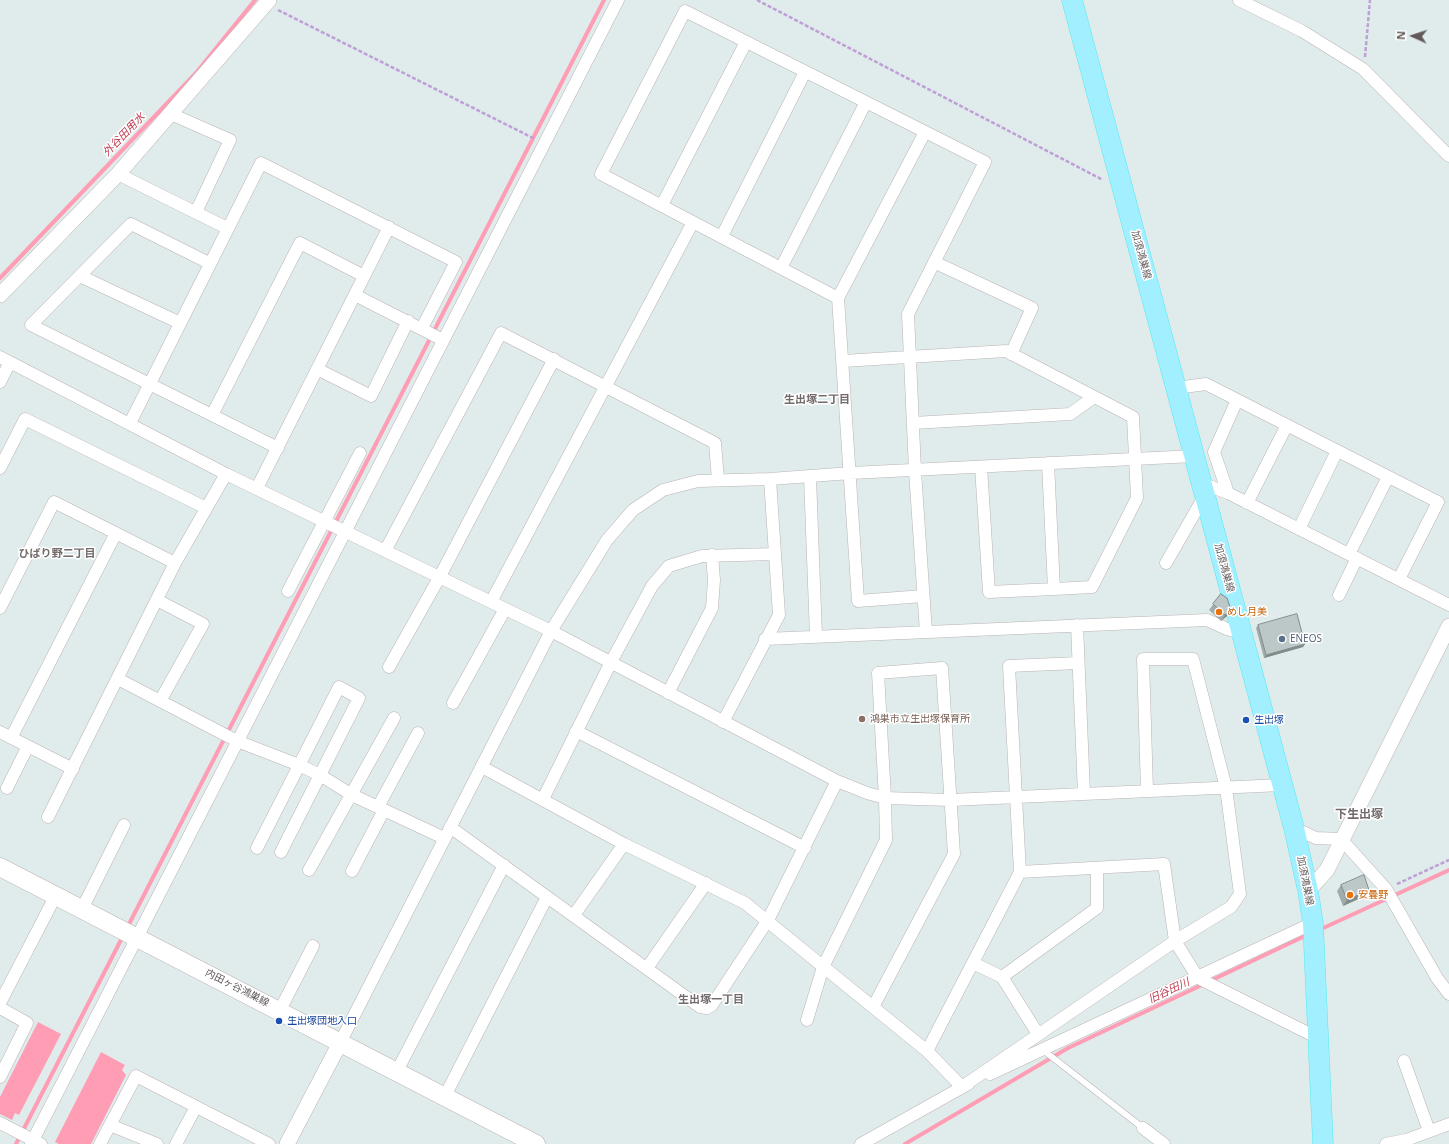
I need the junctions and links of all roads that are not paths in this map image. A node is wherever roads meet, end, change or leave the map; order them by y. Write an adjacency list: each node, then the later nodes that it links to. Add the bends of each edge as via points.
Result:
1 (618, 0): 29 (street)
2 (1072, 0): 39 (main road, 加須鴻巣線)
3 (1239, 0): 10 (street, via 1302,31 1363,69)
4 (268, 2): 8 (street)
5 (746, 42): 6 (street); 12 (street); 12 (street, via 685,10 601,174)
6 (804, 72): 7 (street); 17 (street)
7 (866, 102): 9 (street); 20 (street)
8 (171, 114): 11 (street); 13 (street, via 230,140)
9 (925, 132): 18 (street, via 985,162); 25 (street)
10 (1449, 156)
11 (118, 174): 13 (street); 23 (street)
12 (662, 205): 14 (street)
13 (196, 212): 16 (street)
14 (693, 222): 17 (street); 38 (street)
15 (389, 227): 16 (street, via 262,163); 22 (street); 28 (street, via 456,262)
16 (227, 228): 19 (street)
17 (722, 236): 20 (street)
18 (934, 262): 30 (street, via 1032,308); 31 (street, via 908,314)
19 (210, 263): 21 (street, via 131,224); 27 (street)
20 (781, 268): 25 (street)
21 (80, 276): 27 (street); 37 (street, via 31,325)
22 (364, 276): 24 (street); 42 (street, via 300,243)
23 (0, 295)
24 (355, 295): 26 (street); 35 (street)
25 (838, 298): 34 (street)
26 (408, 321): 28 (street); 35 (street, via 371,396)
27 (180, 323): 37 (street)
28 (422, 328): 29 (street)
29 (443, 340): 68 (street)
30 (1011, 354): 31 (street, via 1006,351); 40 (street)
31 (910, 356): 34 (street); 44 (street)
32 (554, 359): 38 (street); 70 (street, via 501,333); 76 (street)
33 (5, 360): 36 (street); 43 (street)
34 (843, 361): 55 (street)
35 (317, 369): 46 (street)
36 (0, 382)
37 (150, 385): 42 (street); 43 (street)
38 (606, 385): 60 (street, via 715,443); 83 (street)
39 (1176, 388): 41 (street, via 1206,384); 49 (main road, 加須鴻巣線)
40 (1094, 397): 44 (street, via 1070,414); 50 (street, via 1133,417)
41 (1237, 400): 45 (street); 63 (street, via 1214,452)
42 (212, 415): 46 (street)
43 (130, 423): 56 (street)
44 (913, 423): 54 (street)
45 (1287, 425): 47 (street); 64 (street)
46 (278, 448): 61 (street)
47 (1337, 451): 58 (street); 67 (street)
48 (360, 454): 66 (street)
49 (1194, 456): 50 (street); 62 (main road, 加須鴻巣線)
50 (1136, 458): 51 (street); 78 (street, via 1137,498 1092,587)
51 (1048, 464): 52 (street); 78 (street)
52 (981, 467): 54 (street); 78 (street, via 989,592)
53 (0, 468): 65 (street, via 24,419)
54 (916, 471): 55 (street); 81 (street)
55 (851, 473): 57 (street); 81 (street, via 858,601)
56 (226, 474): 61 (street); 65 (street)
57 (810, 477): 59 (street); 92 (street)
58 (1388, 477): 73 (street); 77 (street, via 1438,502)
59 (770, 479): 60 (street); 71 (street)
60 (718, 480): 89 (street, via 698,481 663,490 633,510 607,540)
61 (257, 488): 66 (street)
62 (1203, 489): 63 (street); 75 (street); 91 (main road, 加須鴻巣線)
63 (1228, 493): 64 (street)
64 (1247, 503): 67 (street)
65 (206, 508): 74 (street)
66 (324, 522): 68 (street); 79 (street)
67 (1299, 529): 73 (street)
68 (345, 532): 70 (street); 106 (street)
69 (116, 534): 74 (street); 85 (street, via 54,502); 105 (street)
70 (385, 552): 76 (street)
71 (775, 554): 72 (street); 93 (street, via 779,616)
72 (712, 555): 94 (street, via 669,566 652,586); 98 (street, via 712,608)
73 (1353, 556): 77 (street); 80 (street)
74 (175, 563): 82 (street)
75 (1166, 563)
76 (439, 578): 83 (street); 96 (street)
77 (1399, 579): 84 (street)
78 (1054, 589)
79 (288, 591)
80 (1339, 595)
81 (924, 596): 90 (street)
82 (157, 600): 97 (street); 99 (street, via 203,624)
83 (491, 602): 86 (street)
84 (1449, 606)
85 (0, 608)
86 (505, 609): 89 (street); 100 (street)
87 (1077, 625): 90 (street); 91 (street, via 1207,620); 95 (street)
88 (1449, 626): 129 (street)
89 (551, 631): 94 (street); 109 (street)
90 (926, 632): 92 (street)
91 (1241, 633): 113 (main road, 加須鴻巣線)
92 (816, 637): 93 (street)
93 (766, 639): 102 (street)
94 (611, 662): 98 (street); 103 (street)
95 (1078, 663): 117 (street); 120 (street, via 1009,666)
96 (389, 667)
97 (118, 679): 99 (street); 110 (street)
98 (668, 693): 102 (street)
99 (160, 701): 106 (street)
100 (453, 703)
101 (394, 718): 118 (street)
102 (723, 722): 112 (street)
103 (576, 731): 121 (street); 132 (street)
104 (418, 733): 123 (street)
105 (5, 735): 107 (street)
106 (237, 741): 108 (street); 148 (street)
107 (28, 746): 110 (street); 114 (street)
108 (299, 765): 111 (street); 111 (street, via 339,688 359,698); 131 (street)
109 (482, 767): 121 (street); 126 (street)
110 (73, 769): 124 (street)
111 (320, 775): 118 (street); 133 (street)
112 (837, 781): 119 (street); 132 (street)
113 (1282, 785): 115 (street); 127 (main road, 加須鴻巣線)
114 (7, 788)
115 (1226, 788): 116 (street); 116 (street, via 1193,659 1143,659); 149 (street, via 1240,894 1231,907)
116 (1147, 791): 117 (street)
117 (1084, 794): 120 (street)
118 (352, 795): 123 (street); 137 (street)
119 (885, 798): 122 (street); 122 (street, via 878,673 942,668); 152 (street, via 886,840)
120 (1017, 798): 122 (street); 139 (street)
121 (543, 799): 130 (street)
122 (951, 800): 158 (street, via 954,854)
123 (381, 808): 128 (street); 138 (street)
124 (48, 817)
125 (124, 825): 144 (street)
126 (450, 827): 128 (street); 134 (street)
127 (1294, 828): 129 (street, via 1316,838); 141 (main road, 加須鴻巣線)
128 (444, 838): 164 (street)
129 (1341, 839): 141 (street, via 1327,870); 156 (street, via 1386,889 1437,978)
130 (624, 844): 140 (street); 145 (street)
131 (257, 848)
132 (805, 848): 146 (street)
133 (281, 852)
134 (504, 865): 143 (street); 168 (street)
135 (0, 866): 142 (main road, 内田ヶ谷鴻巣線)
136 (1097, 868): 139 (street); 149 (street, via 1164,864); 154 (street, via 1097,908)
137 (309, 870)
138 (352, 871)
139 (1020, 872): 151 (street)
140 (706, 883): 146 (street, via 745,903); 153 (street)
141 (1308, 891): 147 (main road, 加須鴻巣線)
142 (56, 895): 144 (main road, 内田ヶ谷鴻巣線); 157 (street)
143 (547, 896): 145 (street); 171 (street)
144 (82, 909): 148 (main road, 内田ヶ谷鴻巣線)
145 (574, 915): 153 (street)
146 (768, 920): 152 (street); 153 (street, via 712,1005 707,1008 700,1007)
147 (1313, 923): 155 (street); 163 (main road, 加須鴻巣線)
148 (137, 937): 160 (main road, 内田ヶ谷鴻巣線); 178 (street)
149 (1175, 941): 155 (street); 162 (street)
150 (313, 946): 160 (street)
151 (973, 963): 154 (street); 166 (street)
152 (823, 967): 158 (street); 161 (street)
153 (647, 968)
154 (1002, 977): 162 (street)
155 (1198, 978): 163 (street); 165 (street)
156 (1449, 994)
157 (0, 1003)
158 (873, 1007): 166 (street)
159 (0, 1008): 169 (street, via 27,1022)
160 (280, 1010): 164 (main road, 内田ヶ谷鴻巣線)
161 (807, 1020)
162 (1038, 1034): 170 (street)
163 (1318, 1038): 187 (main road, 加須鴻巣線)
164 (341, 1041): 168 (main road, 内田ヶ谷鴻巣線); 183 (street)
165 (1043, 1050): 170 (street); 176 (lane)
166 (927, 1051): 170 (street)
167 (1404, 1061): 177 (street)
168 (397, 1071): 171 (main road, 内田ヶ谷鴻巣線)
169 (0, 1077)
170 (962, 1087): 185 (street)
171 (445, 1096): 184 (main road, 内田ヶ谷鴻巣線)
172 (196, 1107): 175 (street, via 136,1076); 181 (street); 182 (street)
173 (0, 1123): 178 (street)
174 (1449, 1124): 177 (street)
175 (110, 1125): 179 (street); 180 (street)
176 (1143, 1128): 186 (street)
177 (1429, 1132): 188 (street)
178 (35, 1143)
179 (100, 1144)
180 (157, 1144)
181 (176, 1144)
182 (269, 1144)
183 (287, 1144)
184 (536, 1144)
185 (861, 1144)
186 (1164, 1144)
187 (1323, 1144)
188 (1386, 1144)

